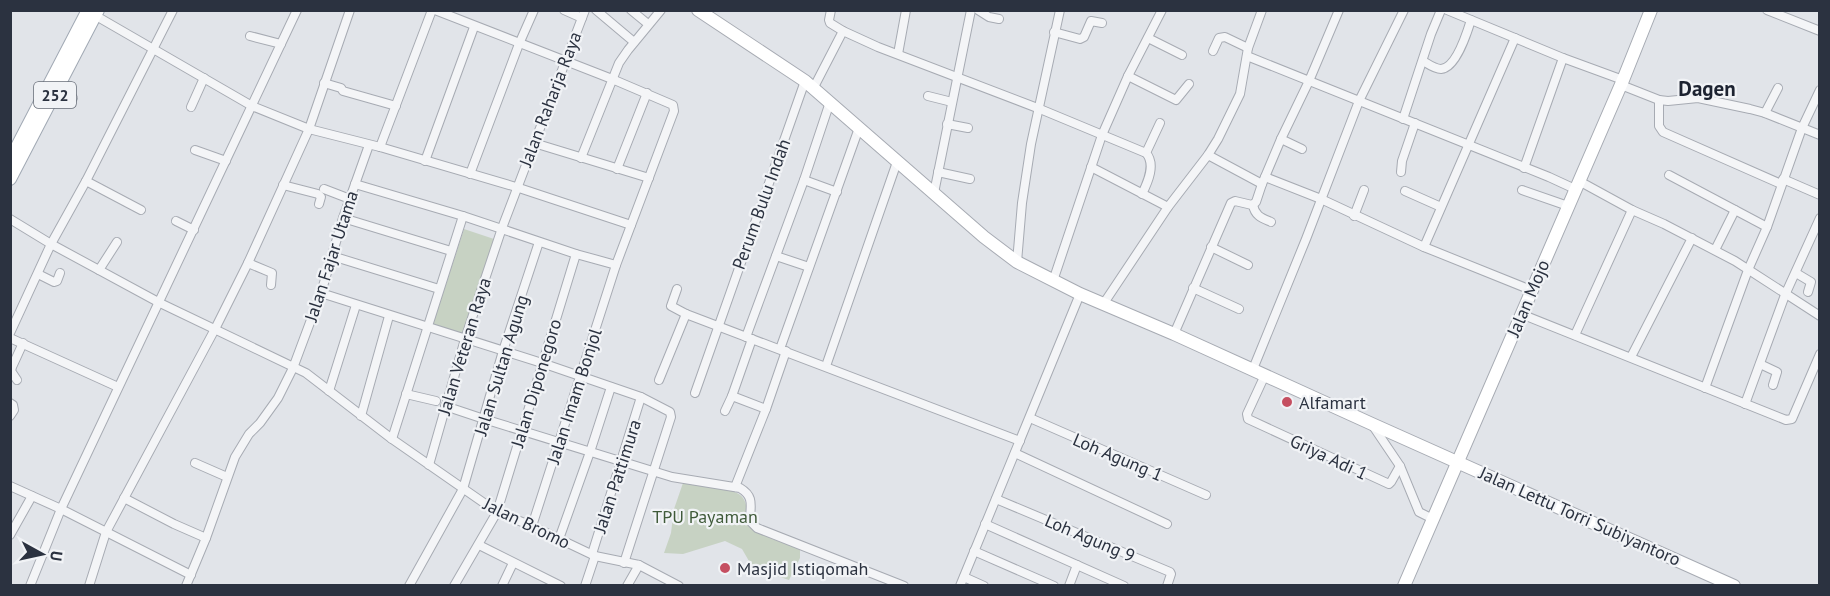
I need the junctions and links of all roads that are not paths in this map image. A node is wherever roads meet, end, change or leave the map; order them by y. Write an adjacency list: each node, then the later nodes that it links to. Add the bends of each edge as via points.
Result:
1 (173, 10): 40 (street)
2 (297, 10): 38 (street)
3 (350, 10): 54 (street)
4 (434, 10): 30 (street); 68 (street)
5 (534, 10): 39 (street)
6 (564, 10): 25 (street)
7 (596, 10): 37 (street)
8 (631, 10): 29 (street)
9 (661, 10): 29 (street)
10 (698, 10): 56 (main road, Jalan Lettu Torri Subiyantoro)
11 (831, 10): 31 (street, via 829,22)
12 (906, 10): 43 (street)
13 (971, 10): 49 (street)
14 (978, 10): 26 (street)
15 (1060, 10): 33 (street)
16 (1162, 10): 35 (street)
17 (1262, 10): 42 (street)
18 (1339, 10): 52 (street)
19 (1404, 10): 64 (street)
20 (1442, 10): 47 (street)
21 (1447, 10): 27 (street)
22 (1651, 10): 53 (main road, Jalan Mojo)
23 (1767, 10): 32 (street)
24 (93, 12): 40 (street); 59 (main road, 252); 94 (main road, 252)
25 (583, 14): 46 (street, Jalan Raharja Raya)
26 (999, 19)
27 (1471, 21): 36 (street); 47 (street, via 1460,50 1445,67 1438,69)
28 (1102, 23): 33 (street, via 1091,21 1080,39)
29 (648, 24): 37 (street)
30 (474, 27): 39 (street); 93 (street)
31 (843, 31): 43 (street); 56 (street, Perum Bulu Indah)
32 (1820, 31)
33 (1054, 32): 70 (street)
34 (250, 36): 38 (street)
35 (1148, 38): 44 (street); 48 (street)
36 (1515, 38): 45 (street); 85 (street)
37 (634, 42): 51 (street)
38 (281, 44): 67 (street)
39 (519, 44): 46 (street); 101 (street)
40 (153, 48): 50 (street); 108 (street)
41 (1213, 51): 42 (street, via 1219,38 1225,37)
42 (1247, 52): 52 (street); 90 (street, via 1240,94)
43 (898, 54): 49 (street)
44 (1182, 55)
45 (1563, 58): 53 (street); 97 (street)
46 (565, 61): 51 (street); 83 (street, Jalan Raharja Raya)
47 (1423, 61): 72 (street)
48 (1128, 76): 55 (street, via 1176,100); 80 (street)
49 (957, 77): 66 (street); 70 (street)
50 (204, 78): 67 (street); 69 (street)
51 (612, 79): 60 (street); 91 (street)
52 (1309, 81): 64 (street); 82 (street)
53 (1622, 82): 63 (street); 112 (main road, Jalan Mojo)
54 (324, 83): 68 (street); 79 (street)
55 (1189, 84)
56 (809, 85): 65 (main road, Jalan Lettu Torri Subiyantoro); 182 (street, Perum Bulu Indah)
57 (1778, 88): 71 (street)
58 (1820, 90): 78 (street)
59 (57, 91): 62 (street); 94 (main road, 252)
60 (647, 93): 98 (street); 104 (street, Jalan Imam Bonjol, via 673,105 674,111)
61 (928, 96): 66 (street)
62 (73, 98)
63 (1659, 100): 71 (street, via 1698,98); 109 (street, via 1659,126 1663,132)
64 (1359, 101): 72 (street); 123 (street)
65 (830, 102): 76 (main road, Jalan Lettu Torri Subiyantoro); 106 (street)
66 (952, 102): 75 (street)
67 (252, 106): 79 (street); 92 (street)
68 (396, 106): 86 (street)
69 (191, 107)
70 (1040, 109): 80 (street); 154 (street, via 1025,183)
71 (1765, 113): 78 (street)
72 (1403, 119): 74 (street)
73 (1160, 123): 89 (street)
74 (1415, 123): 85 (street); 100 (street)
75 (947, 124): 77 (street); 99 (street)
76 (859, 128): 95 (main road, Jalan Lettu Torri Subiyantoro); 118 (street)
77 (968, 128)
78 (1802, 128): 81 (street); 109 (street)
79 (309, 129): 84 (street); 111 (street)
80 (1102, 135): 89 (street); 96 (street)
81 (1820, 135)
82 (1281, 139): 87 (street); 107 (street)
83 (534, 143): 91 (street); 113 (street, Jalan Raharja Raya)
84 (369, 145): 86 (street); 110 (street, Jalan Fajar Utama)
85 (1468, 145): 97 (street); 128 (street)
86 (380, 147): 93 (street)
87 (1302, 149)
88 (195, 150): 92 (street)
89 (1146, 153): 120 (street, via 1150,160 1149,176)
90 (1208, 155): 107 (street); 127 (street)
91 (581, 158): 98 (street)
92 (226, 161): 142 (street)
93 (425, 161): 101 (street)
94 (13, 162): 103 (main road, 252)
95 (897, 162): 119 (main road, Jalan Lettu Torri Subiyantoro); 197 (street)
96 (1091, 167): 120 (street); 164 (street)
97 (1524, 168): 112 (street)
98 (617, 169): 104 (street)
99 (938, 172): 105 (street); 119 (street)
100 (1401, 172)
101 (470, 174): 113 (street)
102 (1669, 175): 131 (street)
103 (10, 178)
104 (650, 178): 139 (street, Jalan Imam Bonjol)
105 (970, 179)
106 (804, 180): 118 (street); 153 (street)
107 (1263, 181): 123 (street); 125 (street)
108 (86, 182): 129 (street); 146 (street)
109 (1782, 182): 121 (street); 140 (street)
110 (355, 184): 122 (street, Jalan Fajar Utama); 132 (street)
111 (283, 185): 124 (street, via 318,194); 155 (street)
112 (1577, 185): 126 (main road, Jalan Mojo); 130 (street)
113 (516, 187): 139 (street); 141 (street, Jalan Raharja Raya)
114 (324, 189): 122 (street)
115 (1364, 190): 133 (street)
116 (1522, 190): 126 (street)
117 (1405, 191): 128 (street)
118 (837, 192): 158 (street)
119 (934, 193): 154 (main road, Jalan Lettu Torri Subiyantoro)
120 (1142, 194): 127 (street)
121 (1820, 195)
122 (350, 199): 134 (street, Jalan Fajar Utama)
123 (1321, 199): 133 (street); 199 (street)
124 (319, 204)
125 (1253, 205): 138 (street, via 1258,216); 147 (street, via 1232,202)
126 (1568, 206): 169 (main road, Jalan Mojo)
127 (1168, 207): 175 (street)
128 (1441, 207): 148 (street)
129 (141, 210)
130 (1632, 210): 143 (street); 186 (street)
131 (1735, 210): 140 (street); 149 (street)
132 (463, 216): 141 (street); 150 (street)
133 (1354, 216): 148 (street)
134 (343, 218): 150 (street); 152 (street, Jalan Fajar Utama)
135 (1820, 218): 162 (street)
136 (10, 219): 146 (street, Jalan Bromo)
137 (176, 221): 142 (street)
138 (1271, 222)
139 (631, 225): 157 (street, Jalan Imam Bonjol)
140 (1767, 227): 160 (street)
141 (502, 228): 145 (street); 189 (street, Jalan Veteran Raya)
142 (194, 230): 174 (street)
143 (1692, 238): 149 (street); 194 (street)
144 (117, 242): 159 (street)
145 (539, 242): 151 (street); 192 (street, Jalan Sultan Agung)
146 (51, 244): 159 (street, Jalan Bromo); 163 (street)
147 (1211, 247): 156 (street); 166 (street)
148 (1424, 247): 169 (street)
149 (1714, 250): 160 (street)
150 (451, 251): 167 (street)
151 (576, 254): 157 (street); 195 (street, Jalan Diponegoro)
152 (332, 256): 167 (street); 171 (street, Jalan Fajar Utama)
153 (776, 256): 158 (street); 188 (street)
154 (1017, 262): 164 (main road, Jalan Lettu Torri Subiyantoro)
155 (248, 263): 165 (street, via 270,271); 184 (street)
156 (1248, 265)
157 (616, 266): 200 (street, Jalan Imam Bonjol)
158 (809, 267): 191 (street)
159 (99, 270): 174 (street, Jalan Bromo)
160 (1748, 270): 173 (street); 206 (street)
161 (60, 273): 163 (street, via 54,282)
162 (1796, 273): 170 (street, via 1811,282); 173 (street)
163 (38, 274): 187 (street)
164 (1053, 281): 172 (main road, Jalan Lettu Torri Subiyantoro)
165 (271, 285)
166 (1193, 288): 177 (street); 185 (street)
167 (439, 289): 183 (street)
168 (677, 289): 178 (street, via 671,306)
169 (1531, 290): 179 (main road, Jalan Mojo)
170 (1808, 292)
171 (321, 293): 176 (street); 198 (street, Jalan Fajar Utama)
172 (1080, 294): 175 (main road, Jalan Lettu Torri Subiyantoro); 220 (street)
173 (1785, 295): 181 (street); 196 (street)
174 (160, 303): 184 (street, Jalan Bromo); 204 (street)
175 (1104, 303): 185 (main road, Jalan Lettu Torri Subiyantoro)
176 (357, 305): 180 (street); 207 (street)
177 (1239, 309)
178 (686, 314): 182 (street); 202 (street)
179 (1521, 314): 186 (street); 230 (main road, Jalan Mojo)
180 (389, 316): 183 (street); 219 (street)
181 (1820, 316)
182 (717, 326): 188 (street); 208 (street, Perum Bulu Indah)
183 (428, 327): 189 (street); 209 (street)
184 (215, 329): 198 (street, Jalan Bromo); 241 (street)
185 (1174, 334): 199 (main road, Jalan Lettu Torri Subiyantoro)
186 (1575, 335): 194 (street)
187 (10, 336): 190 (street)
188 (749, 338): 191 (street); 210 (street)
189 (465, 339): 192 (street); 215 (street, Jalan Veteran Raya)
190 (23, 343): 201 (street, via 11,371); 204 (street)
191 (783, 350): 197 (street); 216 (street)
192 (503, 351): 195 (street); 221 (street, Jalan Sultan Agung)
193 (1820, 354): 214 (street, via 1791,420)
194 (1631, 357): 206 (street)
195 (542, 363): 200 (street); 223 (street, Jalan Diponegoro)
196 (1760, 364): 203 (street, via 1777,372); 214 (street)
197 (826, 366): 225 (street)
198 (293, 368): 207 (street, Jalan Bromo); 235 (street, Jalan Fajar Utama, via 278,398 242,445)
199 (1259, 372): 222 (main road, Jalan Lettu Torri Subiyantoro); 233 (street, Griya Adi 1, via 1248,419 1389,484)
200 (579, 376): 205 (street); 226 (street, Jalan Imam Bonjol)
201 (17, 380)
202 (659, 380)
203 (1773, 385)
204 (118, 387): 243 (street)
205 (611, 387): 211 (street); 227 (street)
206 (1705, 388): 214 (street)
207 (329, 391): 219 (street, Jalan Bromo)
208 (695, 393)
209 (406, 394): 212 (street); 224 (street)
210 (732, 396): 216 (street); 217 (street)
211 (642, 397): 229 (street, Jalan Pattimura); 234 (street, via 671,414)
212 (436, 401)
213 (10, 403): 218 (street, via 14,410)
214 (1745, 404)
215 (446, 406): 221 (street); 232 (street, Jalan Veteran Raya)
216 (766, 409): 237 (street)
217 (725, 411)
218 (10, 416)
219 (361, 416): 224 (street, Jalan Bromo)
220 (1030, 418): 225 (street); 239 (street, Loh Agung 1)
221 (484, 419): 223 (street); 238 (street, Jalan Sultan Agung)
222 (1371, 424): 230 (main road, Jalan Lettu Torri Subiyantoro); 233 (street, Griya Adi 1)
223 (522, 430): 226 (street); 244 (street, Jalan Diponegoro)
224 (393, 439): 232 (street, Jalan Bromo)
225 (1020, 441): 228 (street)
226 (560, 442): 227 (street); 248 (street, Jalan Imam Bonjol)
227 (590, 452): 229 (street); 252 (street)
228 (1015, 453): 242 (street); 246 (street)
229 (622, 461): 234 (street); 255 (street, Jalan Pattimura)
230 (1458, 461): 245 (main road, Jalan Mojo); 281 (main road, Jalan Lettu Torri Subiyantoro)
231 (195, 464): 235 (street)
232 (429, 465): 238 (street, Jalan Bromo)
233 (1400, 466): 245 (street, via 1419,512)
234 (654, 471): 237 (street); 257 (street)
235 (227, 477): 251 (street, Jalan Fajar Utama)
236 (10, 486): 240 (street)
237 (735, 487): 274 (street, via 751,500 750,521 757,528)
238 (463, 489): 244 (street, Jalan Bromo); 267 (street, Jalan Sultan Agung)
239 (1206, 495)
240 (32, 496): 243 (street); 250 (street)
241 (124, 498): 249 (street); 251 (street)
242 (996, 499): 247 (street); 279 (street, Loh Agung 9, via 1170,572)
243 (61, 509): 249 (street); 264 (street)
244 (497, 512): 248 (street, Jalan Bromo); 253 (street, Jalan Diponegoro)
245 (1429, 518): 280 (main road, Jalan Mojo)
246 (1167, 524)
247 (985, 525): 254 (street); 259 (street, Loh Agung 9)
248 (532, 526): 252 (street, Jalan Bromo)
249 (106, 532): 260 (street); 265 (street)
250 (10, 535)
251 (206, 538): 260 (street, Jalan Fajar Utama)
252 (559, 539): 255 (street, Jalan Bromo)
253 (479, 544): 256 (street); 268 (street, Jalan Diponegoro)
254 (974, 551): 261 (street); 276 (street)
255 (594, 555): 257 (street, Jalan Bromo); 271 (street, Jalan Pattimura)
256 (513, 563): 262 (street); 269 (street)
257 (624, 563): 258 (street, Jalan Bromo)
258 (639, 565): 263 (street, Jalan Bromo); 272 (street)
259 (1077, 565): 277 (street); 278 (street, Loh Agung 9)
260 (191, 575): 266 (street, Jalan Fajar Utama)
261 (962, 581): 275 (street)
262 (546, 582): 270 (street)
263 (668, 583): 273 (street, Jalan Bromo)
264 (30, 585)
265 (89, 585)
266 (186, 585)
267 (409, 585)
268 (454, 585)
269 (502, 585)
270 (561, 585)
271 (585, 585)
272 (627, 585)
273 (679, 585)
274 (904, 585)
275 (984, 585)
276 (1054, 585)
277 (1069, 585)
278 (1124, 585)
279 (1167, 585)
280 (1404, 585)
281 (1734, 585)

